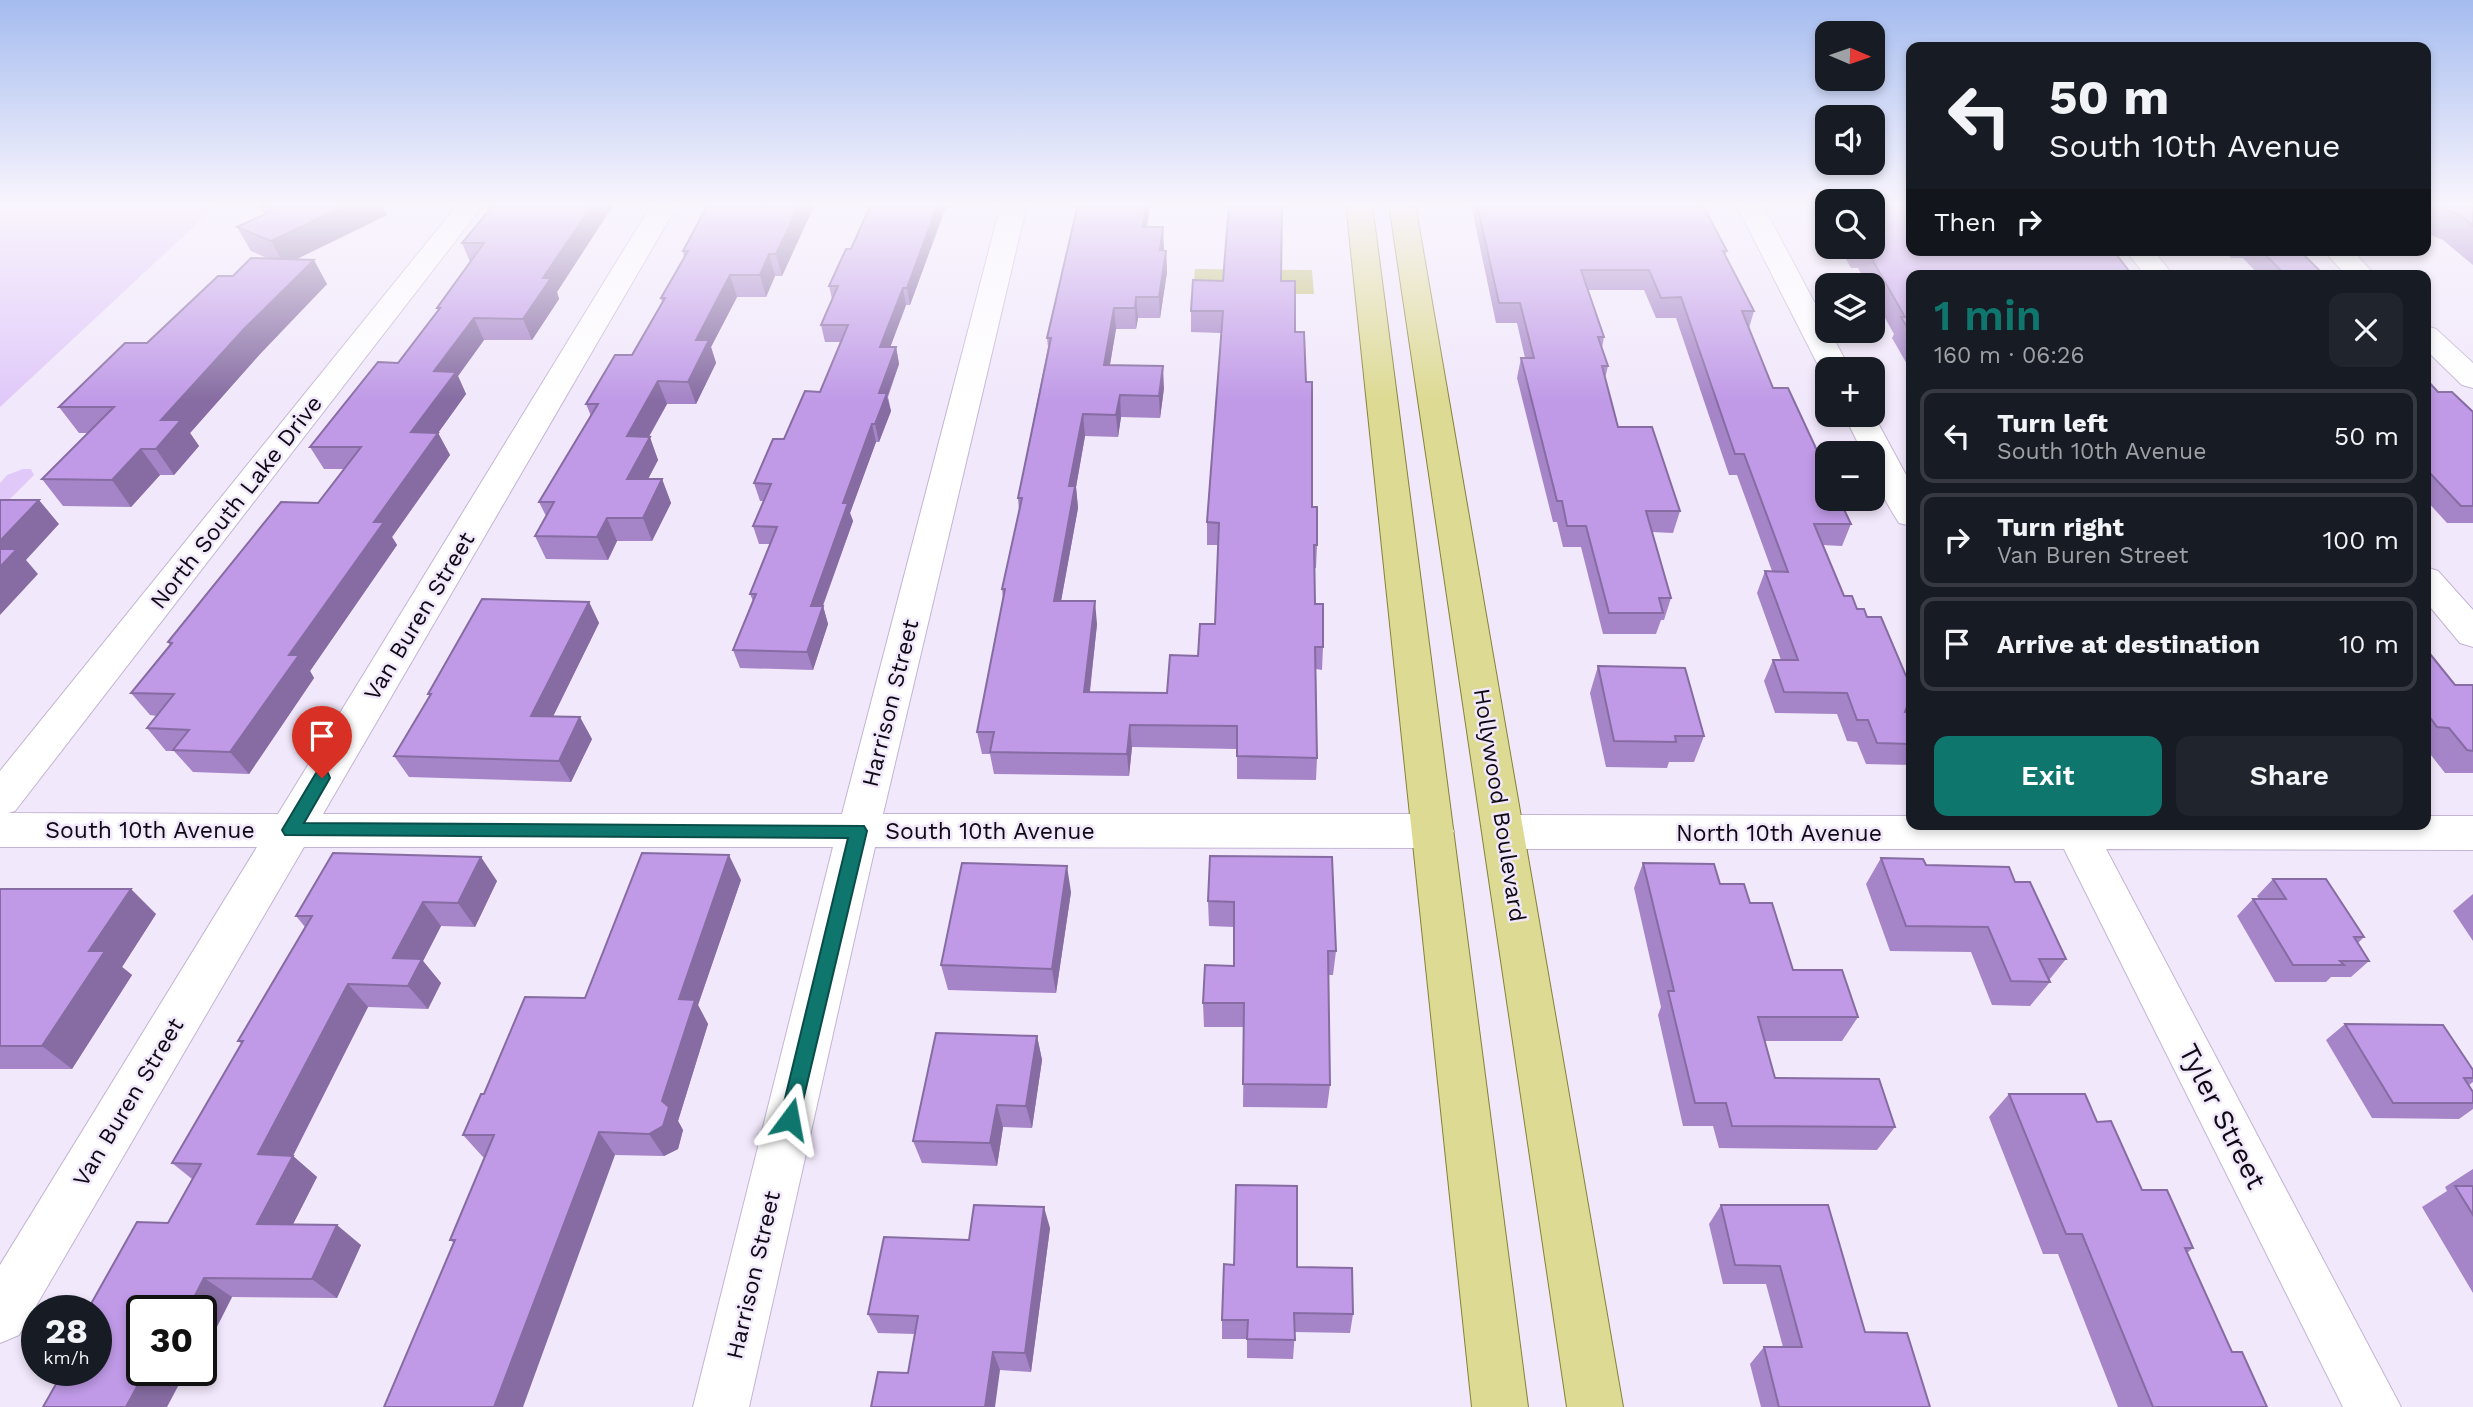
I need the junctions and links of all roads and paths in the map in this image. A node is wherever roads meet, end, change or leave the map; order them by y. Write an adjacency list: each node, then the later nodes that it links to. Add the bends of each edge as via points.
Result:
1 (419, 270): 14 (street, North South Lake Drive)
2 (626, 270): 16 (street, Van Buren Street)
3 (998, 270): 20 (street, Harrison Street)
4 (1367, 270): 21 (main road)
5 (1407, 270): 22 (main road, Hollywood Boulevard)
6 (1783, 270): 8 (street)
7 (2431, 340): 9 (street)
8 (1829, 357)
9 (2473, 379)
10 (1865, 427): 11 (street)
11 (1906, 505)
12 (2431, 585): 13 (street)
13 (2473, 634)
14 (0, 800)
15 (0, 830): 16 (street, South 10th Avenue)
16 (291, 830): 20 (street, South 10th Avenue); 24 (street, Van Buren Street)
17 (1906, 830): 22 (street, North 10th Avenue)
18 (2076, 830): 28 (street, Tyler Street)
19 (2174, 830): 23 (street, North 10th Avenue)
20 (858, 831): 21 (street, South 10th Avenue); 25 (street, Harrison Street)
21 (1433, 831): 26 (main road)
22 (1504, 832): 27 (main road, Hollywood Boulevard)
23 (2473, 833)
24 (0, 1316)
25 (721, 1407)
26 (1500, 1407)
27 (1595, 1407)
28 (2373, 1407)

